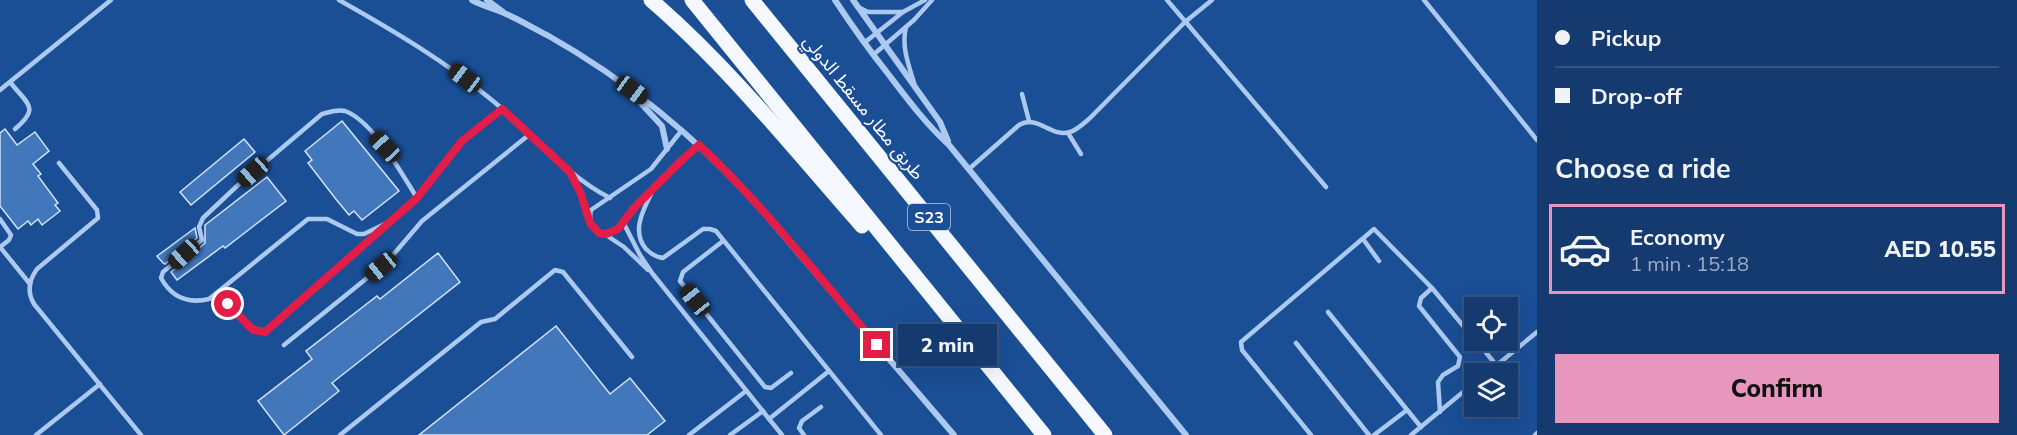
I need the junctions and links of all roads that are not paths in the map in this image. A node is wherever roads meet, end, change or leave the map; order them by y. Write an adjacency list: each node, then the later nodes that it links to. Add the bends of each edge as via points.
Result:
1 (111, 0): 24 (lane)
2 (339, 0): 29 (lane, via 418,45)
3 (472, 0): 17 (street)
4 (487, 0): 17 (street)
5 (651, 0): 71 (main road, via 733,80)
6 (692, 0): 71 (main road, S23)
7 (752, 0): 91 (main road, طريق مطار مسقط الدولي / S23)
8 (835, 0): 21 (street)
9 (853, 0): 15 (street)
10 (925, 0): 16 (lane)
11 (932, 0): 19 (lane)
12 (1167, 0): 18 (lane)
13 (1212, 0): 18 (lane)
14 (1424, 0): 35 (lane)
15 (858, 7): 16 (lane, via 868,12); 20 (street)
16 (903, 12): 20 (lane)
17 (503, 13): 25 (street)
18 (1185, 22): 33 (lane, via 1090,118); 43 (lane)
19 (906, 26): 22 (lane); 26 (lane, via 904,47)
20 (876, 34): 21 (lane); 22 (street)
21 (864, 43): 23 (street)
22 (884, 46): 23 (lane); 26 (street)
23 (873, 55): 37 (street, via 932,130)
24 (10, 82): 27 (lane); 31 (lane, via 30,111)
25 (621, 82): 32 (street); 38 (street, via 662,126)
26 (916, 88): 37 (street, via 940,122)
27 (0, 90)
28 (1022, 94): 30 (lane)
29 (502, 109): 34 (lane); 45 (lane, via 462,141)
30 (1029, 121): 33 (lane); 41 (lane, via 1019,125)
31 (15, 129)
32 (682, 130): 36 (street); 38 (lane)
33 (1068, 133): 39 (lane)
34 (530, 134): 42 (lane); 64 (lane, via 422,221 387,262)
35 (1537, 140)
36 (699, 145): 44 (lane); 89 (street, via 774,224)
37 (950, 145): 41 (street)
38 (667, 149): 46 (lane, via 651,170)
39 (1081, 154)
40 (59, 163): 57 (lane, via 97,210 98,218 40,266)
41 (969, 169): 92 (street)
42 (570, 172): 46 (lane); 47 (lane)
43 (1326, 187)
44 (654, 188): 50 (lane); 53 (lane, via 639,231 649,252 666,258 706,228 716,231)
45 (417, 198): 49 (lane); 59 (lane, via 385,147 362,123 347,112 322,114 203,218 199,227 202,240 163,272 161,278 189,302 209,299)
46 (610, 198): 47 (lane, via 591,210)
47 (590, 217): 51 (lane, via 594,229)
48 (0, 219): 54 (lane, via 11,235)
49 (391, 221): 59 (lane, via 357,234 327,219 308,219); 59 (lane, via 265,332 247,325)
50 (623, 222): 51 (lane); 56 (lane)
51 (606, 234): 56 (lane)
52 (1363, 239): 55 (lane); 58 (lane, via 1374,229); 93 (lane, via 1241,342 1242,350)
53 (723, 241): 69 (lane); 70 (lane, via 683,272 681,283 765,387 771,388)
54 (0, 247): 57 (lane)
55 (1379, 261)
56 (652, 273): 73 (lane)
57 (30, 284): 72 (lane, via 34,304)
58 (1432, 288): 61 (lane); 78 (lane, via 1420,298 1419,306 1460,357 1458,366 1438,382)
59 (220, 291)
60 (1328, 312): 76 (lane)
61 (1464, 327)
62 (1537, 332): 68 (lane)
63 (1296, 344): 94 (lane)
64 (284, 345)
65 (1484, 351): 67 (lane)
66 (632, 357): 83 (lane, via 565,274 555,270 495,319 481,322)
67 (1494, 363)
68 (1498, 363)
69 (829, 371): 79 (lane); 88 (lane)
70 (791, 373)
71 (1001, 383): 90 (main road, S23)
72 (100, 384): 81 (lane); 82 (lane)
73 (746, 391): 77 (lane); 84 (lane)
74 (1464, 392): 78 (lane)
75 (821, 407): 87 (lane, via 800,423)
76 (1407, 410): 80 (lane); 95 (lane)
77 (763, 411): 79 (lane); 85 (lane)
78 (1440, 412): 80 (lane)
79 (769, 419): 86 (lane)
80 (1421, 427): 96 (lane)
81 (36, 435)
82 (141, 435)
83 (340, 435)
84 (689, 435)
85 (730, 435)
86 (782, 435)
87 (804, 435)
88 (881, 435)
89 (954, 435)
90 (1044, 435)
91 (1105, 435)
92 (1186, 435)
93 (1311, 435)
94 (1368, 435)
95 (1374, 435)
96 (1411, 435)

